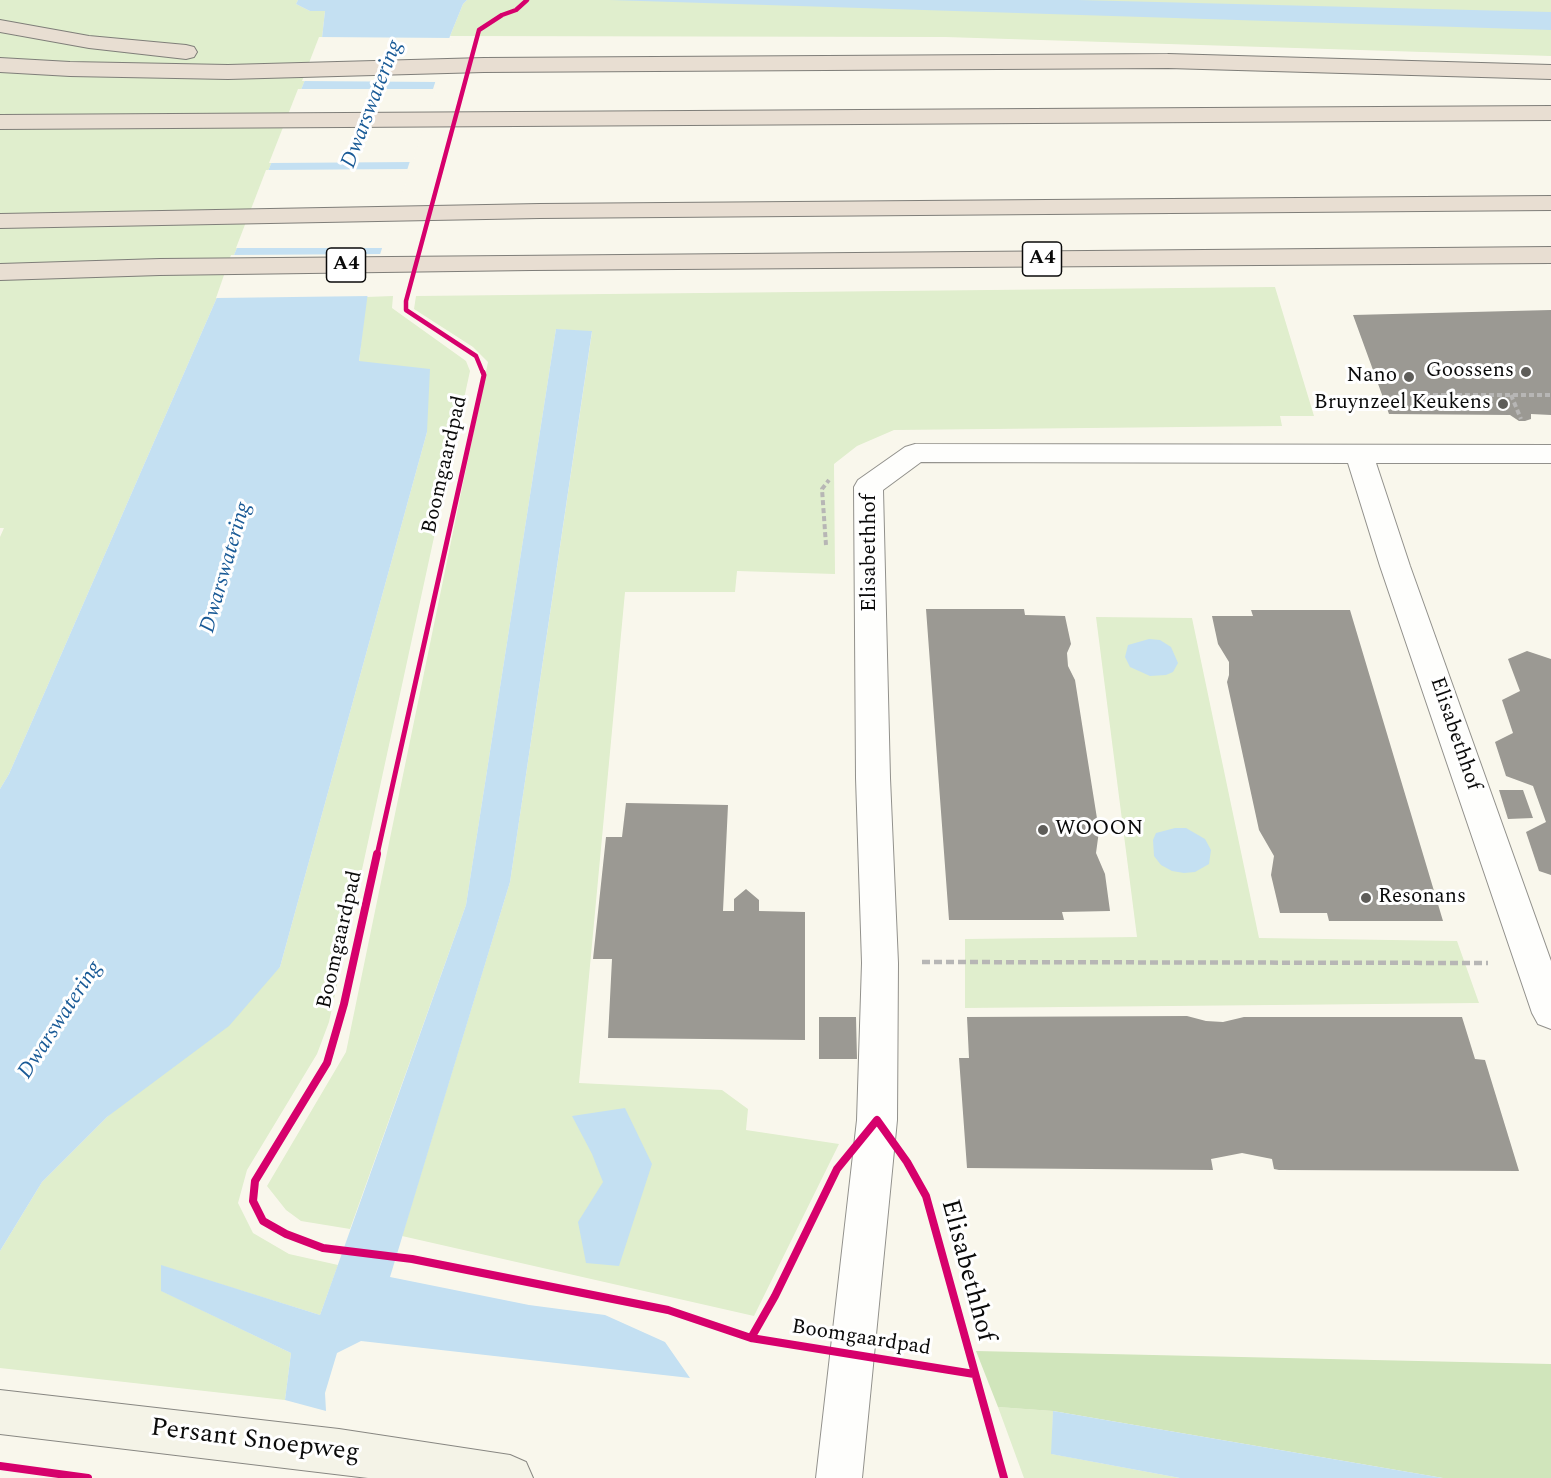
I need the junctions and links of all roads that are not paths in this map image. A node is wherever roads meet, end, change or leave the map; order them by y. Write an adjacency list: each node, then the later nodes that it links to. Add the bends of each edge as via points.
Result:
1 (0, 26): 3 (highway)
2 (0, 64): 3 (highway, via 70,69)
3 (233, 64): 4 (highway, via 602,66 1168,61)
4 (1551, 72)
5 (1551, 113): 6 (highway)
6 (0, 122)
7 (1551, 203): 8 (highway, via 540,211)
8 (0, 220)
9 (1551, 255): 10 (highway, A4, via 532,262)
10 (0, 272)
11 (1359, 454): 12 (street, Elisabethhof); 13 (street, Elisabethhof); 16 (street, Elisabethhof, via 915,453 868,487 880,963 877,1120)
12 (1551, 454)
13 (1551, 1013)
14 (0, 1412): 15 (main road, Persant Snoepweg, via 339,1451)
15 (510, 1478)
16 (839, 1478)

